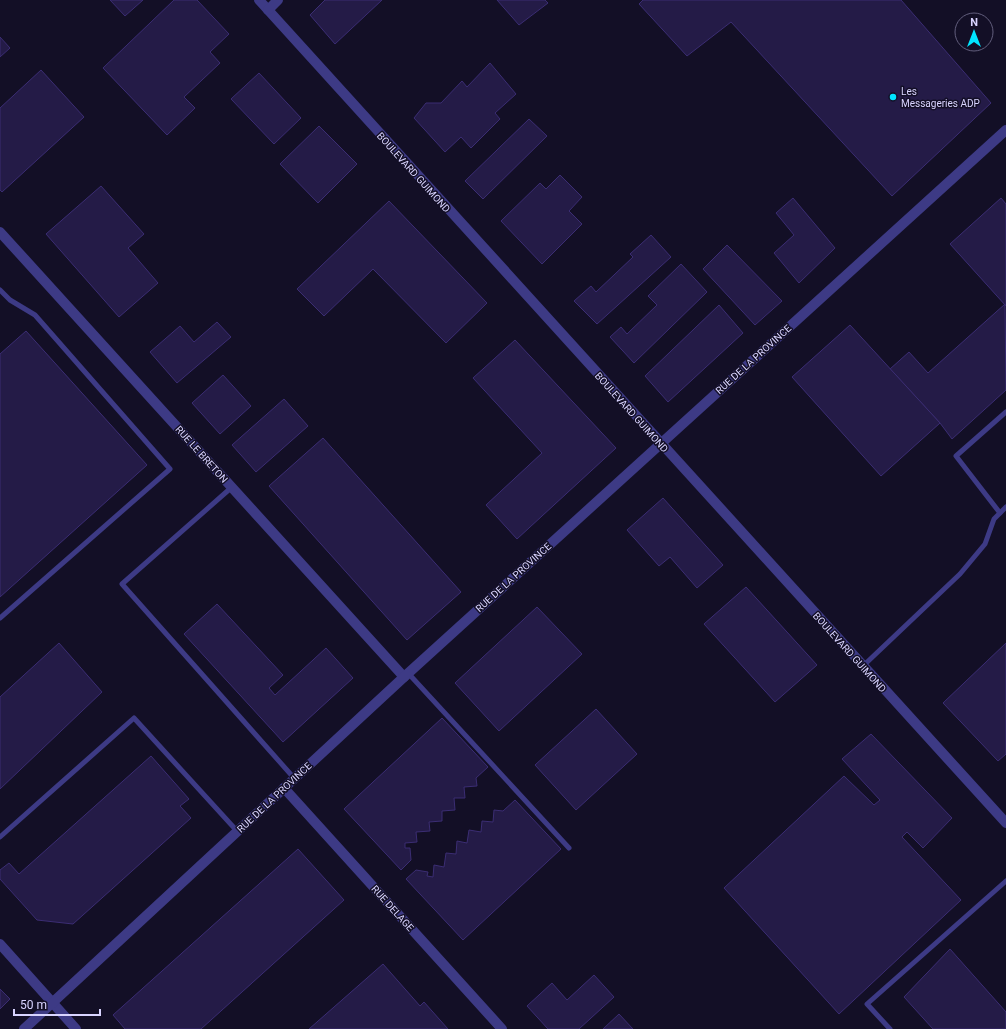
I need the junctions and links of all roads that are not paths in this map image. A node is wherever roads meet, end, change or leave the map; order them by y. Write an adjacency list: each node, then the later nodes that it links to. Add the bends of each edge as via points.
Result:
1 (259, 0): 3 (street, BOULEVARD GUIMOND)
2 (278, 0): 3 (street)
3 (268, 10): 8 (street, BOULEVARD GUIMOND)
4 (1006, 130): 8 (street, RUE DE LA PROVINCE)
5 (0, 232): 9 (street, RUE LE BRETON)
6 (0, 290): 12 (lane, via 10,300 35,315 170,469)
7 (1006, 412): 11 (lane, via 956,456)
8 (660, 443): 13 (street, BOULEVARD GUIMOND); 14 (street, RUE DE LA PROVINCE)
9 (232, 487): 14 (street, RUE LE BRETON); 15 (lane, via 122,584)
10 (1006, 507): 11 (lane)
11 (1000, 513): 13 (lane, via 994,519 985,544 960,574)
12 (0, 618)
13 (863, 666): 17 (street, BOULEVARD GUIMOND)
14 (406, 675): 15 (street, RUE DE LA PROVINCE); 20 (lane)
15 (294, 778): 16 (street, RUE DE LA PROVINCE)
16 (284, 788): 18 (street, RUE DE LA PROVINCE); 26 (street, RUE DELAGE)
17 (1006, 823)
18 (238, 831): 19 (lane, via 134,718); 23 (street, RUE DE LA PROVINCE)
19 (0, 837)
20 (569, 848)
21 (1006, 881): 27 (lane, via 867,1004)
22 (0, 944): 23 (street)
23 (53, 1003): 24 (street, RUE DE LA PROVINCE); 25 (street)
24 (24, 1029)
25 (76, 1029)
26 (502, 1029)
27 (890, 1029)

